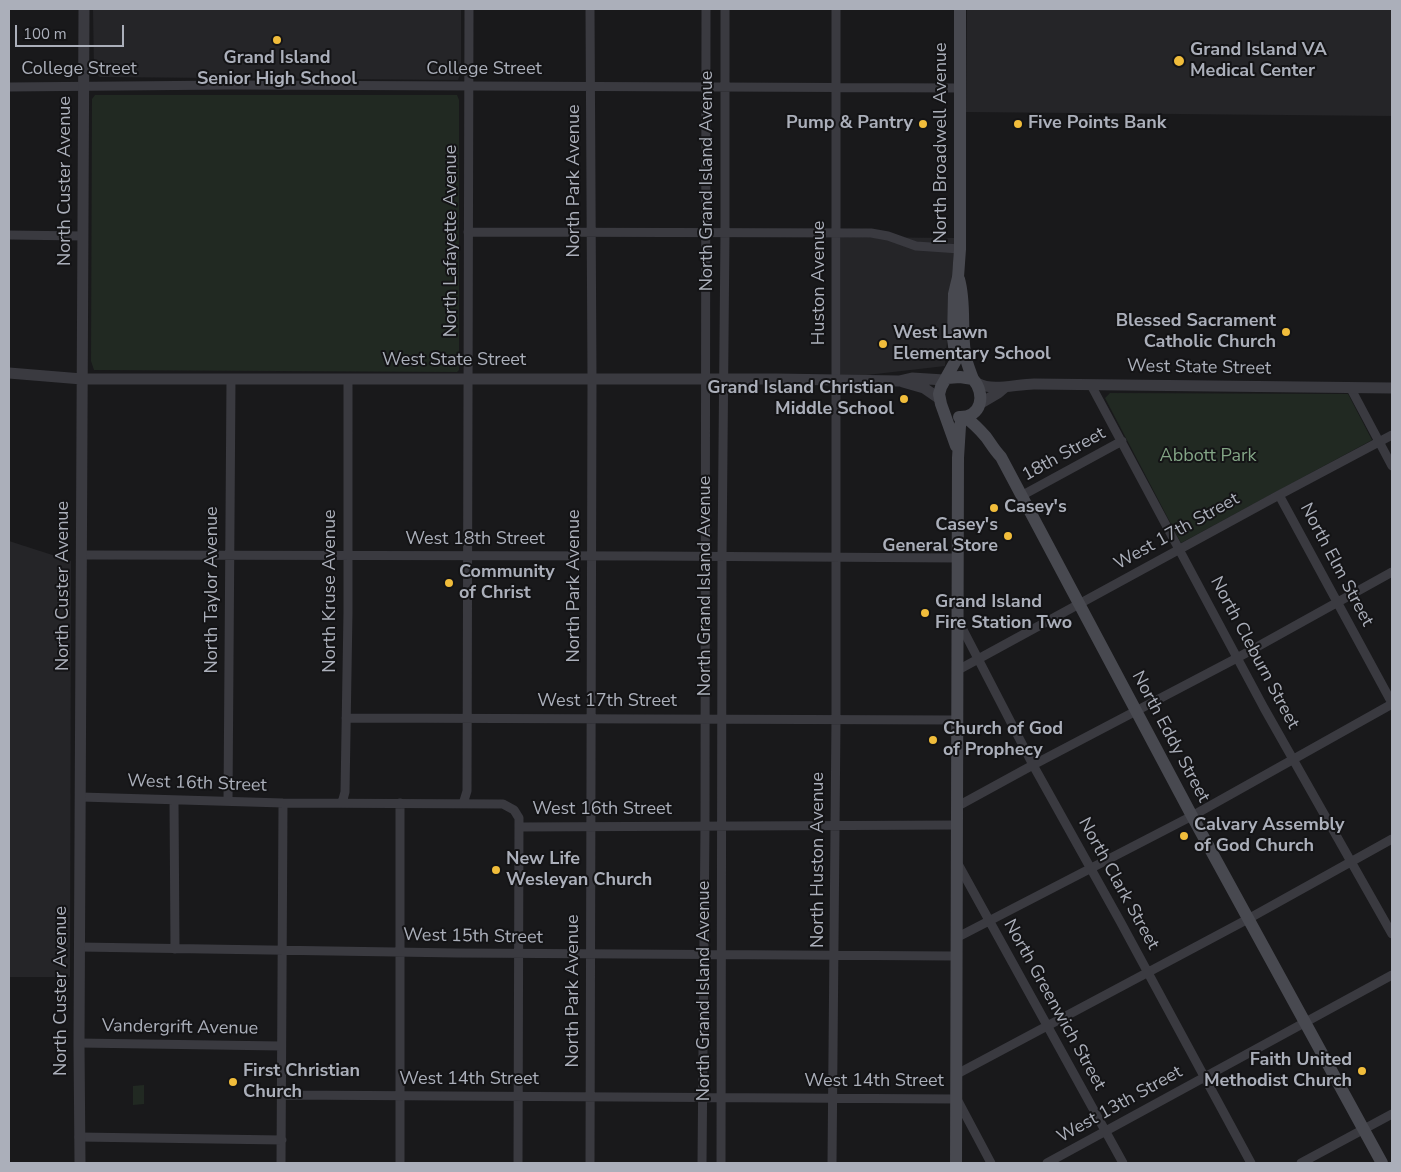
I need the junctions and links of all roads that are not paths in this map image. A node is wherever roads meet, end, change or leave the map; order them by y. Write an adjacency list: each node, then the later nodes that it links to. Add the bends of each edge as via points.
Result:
1 (84, 9): 8 (street, North Custer Avenue)
2 (469, 9): 9 (street, North Lafayette Avenue)
3 (590, 9): 11 (street, North Park Avenue)
4 (706, 9): 12 (street, North Grand Island Avenue)
5 (724, 9): 13 (street, North Grand Island Avenue)
6 (836, 9): 14 (street, Huston Avenue)
7 (960, 9): 15 (main road, North Broadwell Avenue)
8 (83, 86): 9 (street, College Street); 10 (street, College Street); 22 (street, North Custer Avenue)
9 (469, 86): 11 (street, College Street); 16 (street, North Lafayette Avenue)
10 (9, 87)
11 (591, 87): 12 (street, College Street); 17 (street, North Park Avenue)
12 (706, 87): 13 (street, College Street); 18 (street, North Grand Island Avenue)
13 (724, 87): 14 (street, College Street); 19 (street, North Grand Island Avenue)
14 (836, 88): 15 (street, College Street); 20 (street, Huston Avenue)
15 (960, 88): 23 (main road, North Broadwell Avenue)
16 (468, 232): 17 (street); 29 (street, North Lafayette Avenue)
17 (591, 232): 18 (street); 30 (street, North Park Avenue)
18 (706, 232): 19 (street); 31 (street, North Grand Island Avenue)
19 (725, 232): 20 (street); 32 (street, North Grand Island Avenue)
20 (836, 233): 23 (street, via 880,234 916,246); 34 (street, Huston Avenue)
21 (9, 235): 22 (street)
22 (83, 236): 26 (street, North Custer Avenue)
23 (960, 249): 24 (main road, North Broadwell Avenue)
24 (958, 277): 33 (main road, North Broadwell Avenue, via 954,294 956,360); 36 (main road, North Broadwell Avenue, via 963,293 965,354)
25 (9, 373): 26 (street, West State Street)
26 (82, 379): 27 (street, West State Street); 53 (street, North Custer Avenue)
27 (231, 379): 28 (street, West State Street); 54 (street, North Taylor Avenue)
28 (348, 379): 29 (street, West State Street); 55 (street, North Kruse Avenue)
29 (468, 379): 30 (street, West State Street); 56 (street, North Lafayette Avenue)
30 (592, 379): 31 (street, West State Street); 57 (street, North Park Avenue)
31 (705, 379): 32 (street, West State Street); 58 (street, North Grand Island Avenue)
32 (724, 379): 34 (street, West State Street); 59 (street, North Grand Island Avenue)
33 (946, 379): 35 (street, West State Street); 36 (main road, via 960,376); 41 (main road, via 941,387)
34 (836, 380): 35 (street, West State Street); 60 (street, Huston Avenue)
35 (899, 381): 41 (street, West State Street, via 924,388)
36 (975, 381): 38 (street, West State Street, via 988,387); 42 (main road)
37 (1091, 385): 38 (street, West State Street); 39 (street, West State Street); 45 (street, North Cleburn Street)
38 (1005, 387): 42 (street, West State Street)
39 (1350, 387): 40 (street, West State Street); 46 (street)
40 (1392, 388)
41 (942, 404): 43 (main road, via 951,414); 48 (main road)
42 (980, 405): 43 (main road); 47 (main road, North Eddy Street, via 982,420 1000,444)
43 (964, 417): 47 (main road, North Eddy Street); 48 (main road, via 959,428)
44 (1392, 436): 46 (street, West 17th Street)
45 (1122, 441): 51 (street, 18th Street); 52 (street, North Cleburn Street)
46 (1379, 442): 49 (street); 50 (street, West 17th Street)
47 (1001, 457): 51 (main road, North Eddy Street)
48 (958, 458): 61 (main road)
49 (1392, 466)
50 (1279, 494): 52 (street, West 17th Street); 63 (street, North Elm Street)
51 (1021, 496): 64 (main road, North Eddy Street)
52 (1180, 550): 64 (street, West 17th Street); 66 (street, North Cleburn Street)
53 (82, 555): 54 (street, West 18th Street); 80 (street, North Custer Avenue)
54 (230, 556): 55 (street, West 18th Street); 82 (street, North Taylor Avenue)
55 (348, 556): 56 (street, West 18th Street); 71 (street, North Kruse Avenue)
56 (468, 556): 57 (street, West 18th Street); 72 (street, North Lafayette Avenue)
57 (591, 556): 58 (street, West 18th Street); 73 (street, North Park Avenue)
58 (705, 556): 59 (street, West 18th Street); 74 (street, North Grand Island Avenue)
59 (722, 557): 60 (street, West 18th Street); 75 (street, North Grand Island Avenue)
60 (836, 557): 61 (street, West 18th Street); 76 (street, North Huston Avenue)
61 (958, 558): 65 (main road)
62 (1392, 572): 63 (street)
63 (1338, 602): 66 (street); 69 (street, North Elm Street)
64 (1079, 604): 67 (street, West 17th Street); 70 (main road, North Eddy Street)
65 (958, 620): 67 (street, North Clark Street); 68 (main road)
66 (1237, 658): 70 (street); 78 (street, North Cleburn Street)
67 (979, 659): 68 (street); 79 (street, North Clark Street)
68 (958, 670): 77 (main road)
69 (1392, 704): 78 (street)
70 (1136, 711): 79 (street); 88 (main road, North Eddy Street)
71 (346, 718): 72 (street, West 17th Street); 84 (street, North Kruse Avenue)
72 (467, 718): 73 (street, West 17th Street); 86 (street, North Lafayette Avenue)
73 (591, 718): 74 (street, West 17th Street); 94 (street, North Park Avenue)
74 (705, 718): 75 (street, West 17th Street); 90 (street, North Grand Island Avenue)
75 (722, 718): 76 (street, West 17th Street); 91 (street, North Grand Island Avenue)
76 (836, 719): 77 (street, West 17th Street); 92 (street, North Huston Avenue)
77 (958, 720): 87 (main road)
78 (1293, 760): 88 (street); 96 (street, North Cleburn Street)
79 (1033, 764): 87 (street); 98 (street, North Clark Street)
80 (81, 797): 81 (street, West 16th Street); 103 (street, North Custer Avenue)
81 (174, 800): 82 (street, West 16th Street); 104 (street)
82 (228, 801): 83 (street, West 16th Street)
83 (283, 802): 84 (street, West 16th Street); 105 (street)
84 (342, 803): 85 (street, West 16th Street)
85 (400, 803): 86 (street, West 16th Street); 106 (street)
86 (463, 804): 93 (street, West 16th Street, via 503,804 514,810 519,818)
87 (958, 806): 89 (main road)
88 (1192, 816): 98 (street); 99 (main road, North Eddy Street)
89 (958, 824): 92 (street, West 16th Street); 97 (main road)
90 (705, 826): 91 (street, West 16th Street); 94 (street, West 16th Street); 109 (street, North Grand Island Avenue)
91 (722, 826): 92 (street, West 16th Street); 110 (street, North Grand Island Avenue)
92 (835, 826): 111 (street, North Huston Avenue)
93 (519, 827): 94 (street, West 16th Street); 107 (street)
94 (590, 827): 108 (street, North Park Avenue)
95 (1392, 839): 96 (street, West 14th Street)
96 (1352, 862): 99 (street, West 14th Street); 101 (street, North Cleburn Street)
97 (957, 863): 100 (street, North Greenwich Street); 102 (main road)
98 (1091, 868): 100 (street); 113 (street, North Clark Street)
99 (1248, 919): 113 (street, West 14th Street); 115 (main road, North Eddy Street)
100 (990, 921): 102 (street); 116 (street, North Greenwich Street)
101 (1392, 934)
102 (956, 938): 112 (main road)
103 (80, 947): 104 (street, West 15th Street); 117 (street, North Custer Avenue)
104 (176, 949): 105 (street, West 15th Street)
105 (282, 950): 106 (street, West 15th Street); 118 (street)
106 (400, 952): 107 (street, West 15th Street); 122 (street)
107 (519, 954): 108 (street, West 15th Street); 123 (street)
108 (590, 954): 109 (street, West 15th Street); 124 (street, North Park Avenue)
109 (704, 955): 110 (street, West 15th Street); 125 (street, North Grand Island Avenue)
110 (722, 955): 111 (street, West 15th Street); 126 (street, North Grand Island Avenue)
111 (834, 956): 112 (street, West 15th Street); 127 (street, North Huston Avenue)
112 (956, 956): 119 (main road)
113 (1148, 972): 116 (street, West 14th Street); 120 (street, North Clark Street)
114 (1392, 975): 115 (street, West 13th Street)
115 (1304, 1022): 120 (street, West 13th Street); 130 (main road, North Eddy Street)
116 (1047, 1026): 119 (street, West 14th Street); 131 (street, North Greenwich Street)
117 (79, 1043): 118 (street, Vandergrift Avenue); 132 (street, North Custer Avenue)
118 (281, 1046): 121 (street)
119 (957, 1074): 128 (main road)
120 (1205, 1077): 131 (street, West 13th Street); 146 (street, North Clark Street)
121 (282, 1095): 122 (street, West 14th Street); 133 (street)
122 (400, 1096): 123 (street, West 14th Street); 136 (street)
123 (518, 1097): 124 (street, West 14th Street); 137 (street)
124 (590, 1097): 125 (street, West 14th Street); 138 (street, North Park Avenue)
125 (702, 1098): 126 (street, West 14th Street); 139 (street, North Grand Island Avenue)
126 (721, 1098): 127 (street, West 14th Street); 140 (street, North Grand Island Avenue)
127 (833, 1098): 128 (street, West 14th Street); 141 (street, North Huston Avenue)
128 (956, 1099): 142 (main road); 143 (street)
129 (1392, 1114): 130 (street)
130 (1363, 1129): 147 (street); 148 (main road, North Eddy Street)
131 (1105, 1131): 144 (street, West 13th Street); 145 (street, North Greenwich Street)
132 (80, 1138): 133 (street); 134 (street, North Custer Avenue)
133 (282, 1140): 135 (street)
134 (80, 1163)
135 (281, 1163)
136 (400, 1163)
137 (518, 1163)
138 (590, 1163)
139 (702, 1163)
140 (721, 1163)
141 (832, 1163)
142 (956, 1163)
143 (991, 1163)
144 (1047, 1163)
145 (1123, 1163)
146 (1251, 1163)
147 (1301, 1163)
148 (1382, 1163)

